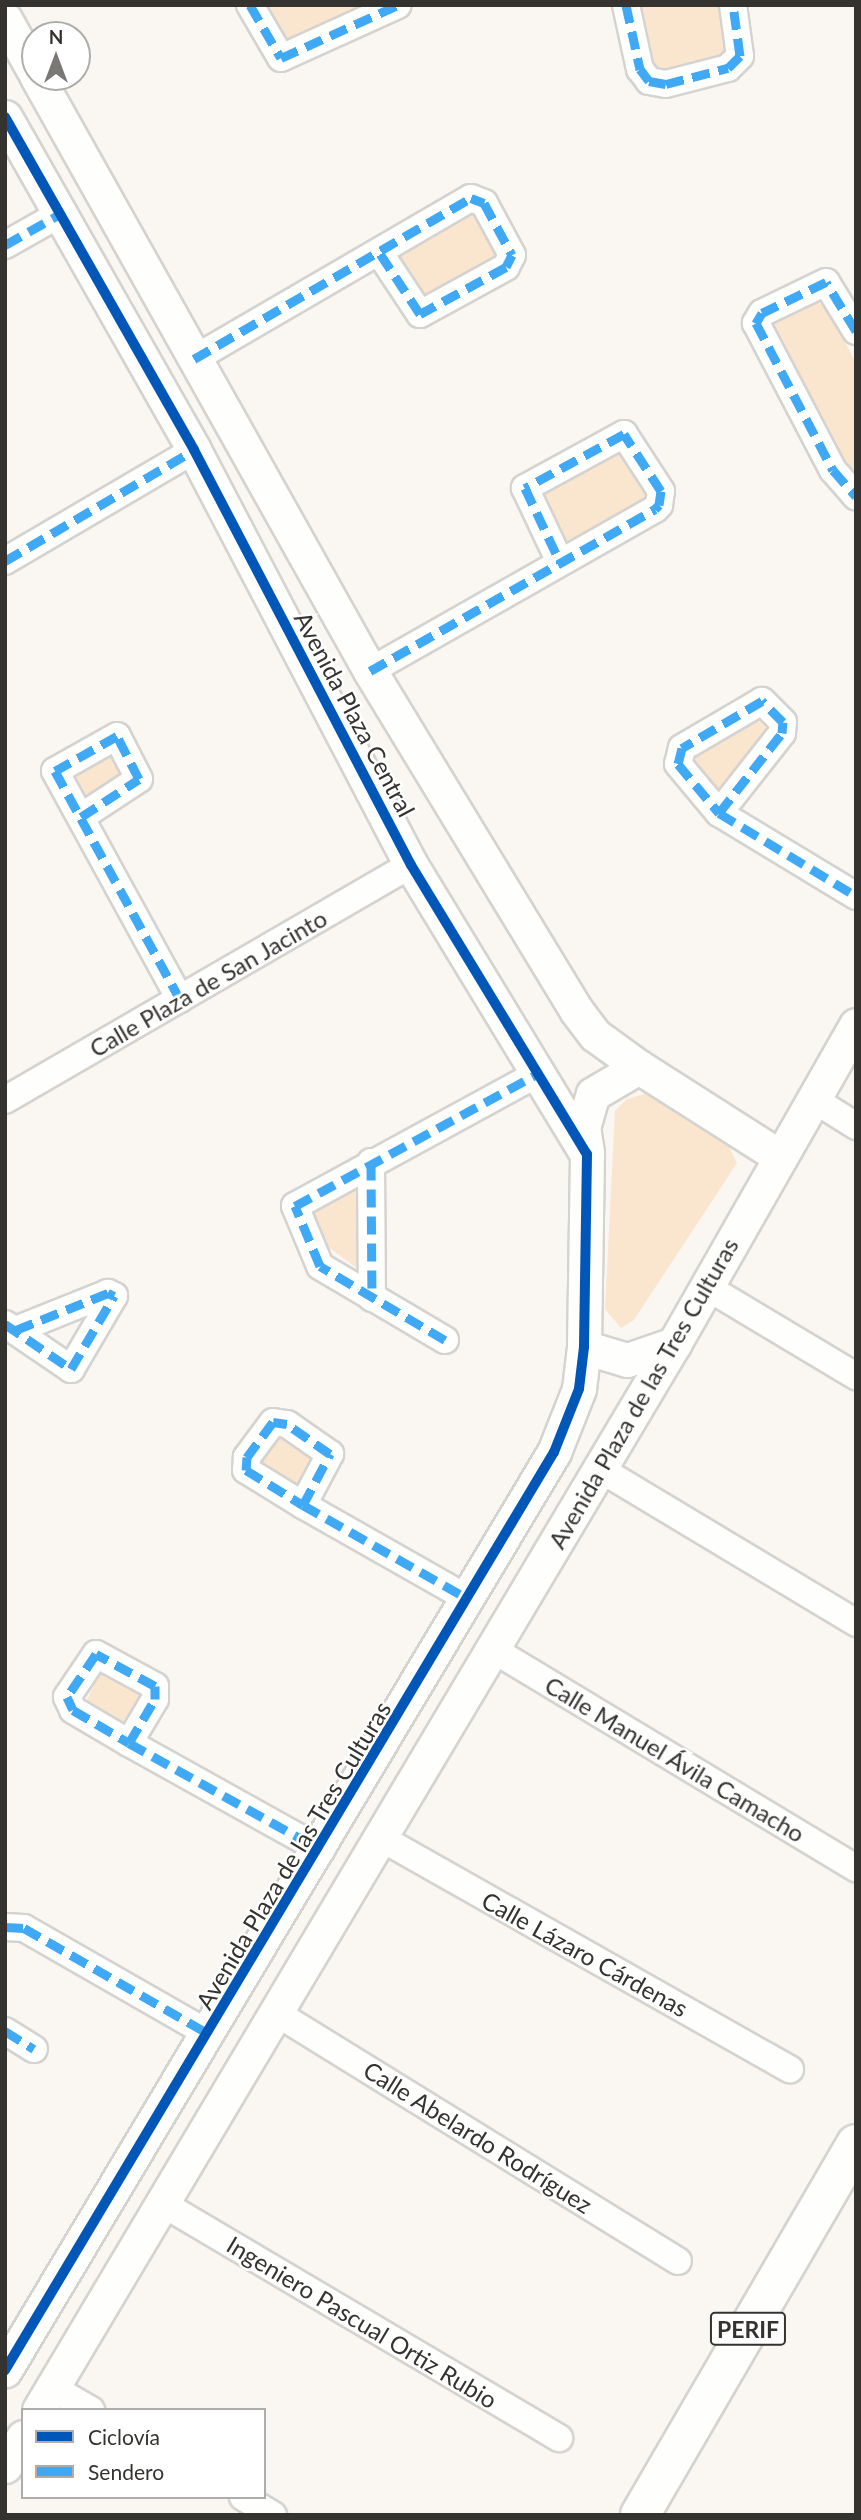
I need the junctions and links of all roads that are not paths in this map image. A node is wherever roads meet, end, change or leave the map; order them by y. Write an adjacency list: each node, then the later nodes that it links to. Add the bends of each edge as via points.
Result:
1 (250, 5): 2 (street, via 281,58)
2 (398, 5)
3 (626, 5): 4 (street, via 640,69 649,81 666,84 728,68 740,57)
4 (733, 5)
5 (5, 19): 6 (street, Avenida Plaza Central)
6 (21, 48)
7 (45, 91): 13 (street, Avenida Plaza Central)
8 (5, 117): 9 (street, Avenida Plaza Central)
9 (60, 214): 10 (street); 14 (street, Avenida Plaza Central)
10 (14, 240)
11 (379, 252): 11 (street, via 420,314 506,267 512,256 477,198); 13 (street)
12 (856, 331): 15 (street, via 826,282 762,313 757,323 833,470)
13 (194, 359): 18 (street, Avenida Plaza Central)
14 (194, 450): 16 (street); 21 (street, Avenida Plaza Central)
15 (856, 496)
16 (6, 559)
17 (560, 562): 17 (street, via 525,488 624,433 662,502); 18 (street)
18 (369, 671): 25 (street, Avenida Plaza Central, via 576,1010 596,1035)
19 (719, 813): 22 (street)
20 (81, 817): 23 (street)
21 (411, 865): 23 (street, Calle Plaza de San Jacinto); 26 (street, Avenida Plaza Central)
22 (856, 895)
23 (180, 999): 28 (street, Calle Plaza de San Jacinto)
24 (856, 1024): 27 (street, Avenida Plaza de las Tres Culturas)
25 (639, 1068): 30 (street, via 593,1094 583,1128); 31 (street, Avenida Plaza Central)
26 (539, 1073): 30 (street, Avenida Plaza Central); 32 (street)
27 (813, 1099): 29 (street); 31 (street, Avenida Plaza de las Tres Culturas)
28 (5, 1100)
29 (856, 1126)
30 (587, 1154): 37 (street)
31 (777, 1155): 33 (street, Avenida Plaza de las Tres Culturas)
32 (371, 1162): 34 (street); 34 (street, via 303,1197 294,1212 320,1266)
33 (707, 1287): 36 (street, Avenida Plaza de las Tres Culturas); 38 (street)
34 (372, 1298): 35 (street)
35 (445, 1340)
36 (674, 1344): 37 (street, via 628,1360); 39 (street, Avenida Plaza de las Tres Culturas)
37 (584, 1347): 41 (street, Avenida Plaza de las Tres Culturas, via 568,1423)
38 (856, 1376)
39 (600, 1469): 42 (street); 43 (street, Avenida Plaza de las Tres Culturas)
40 (303, 1505): 41 (street)
41 (470, 1600): 46 (street, Avenida Plaza de las Tres Culturas)
42 (856, 1623)
43 (494, 1650): 45 (street, Avenida Plaza de las Tres Culturas); 47 (street, Calle Manuel Ávila Camacho)
44 (129, 1743): 46 (street)
45 (381, 1839): 49 (street, Avenida Plaza de las Tres Culturas); 53 (street, Calle Lázaro Cárdenas)
46 (321, 1850): 51 (street, Avenida Plaza de las Tres Culturas)
47 (856, 1868)
48 (5, 1927): 51 (street, via 24,1928)
49 (278, 2014): 55 (street, Avenida Plaza de las Tres Culturas); 56 (street, Calle Abelardo Rodríguez)
50 (5, 2031): 52 (street)
51 (209, 2034): 57 (street, Avenida Plaza de las Tres Culturas)
52 (34, 2049)
53 (790, 2069)
54 (856, 2144): 65 (highway, PERIF)
55 (165, 2205): 58 (street, Avenida Plaza de las Tres Culturas); 60 (street, Ingeniero Pascual Ortiz Rubio)
56 (678, 2260)
57 (5, 2370)
58 (46, 2399): 59 (street)
59 (83, 2408)
60 (559, 2438)
61 (21, 2440): 62 (street)
62 (5, 2466)
63 (246, 2499): 64 (street)
64 (273, 2515)
65 (640, 2515)

